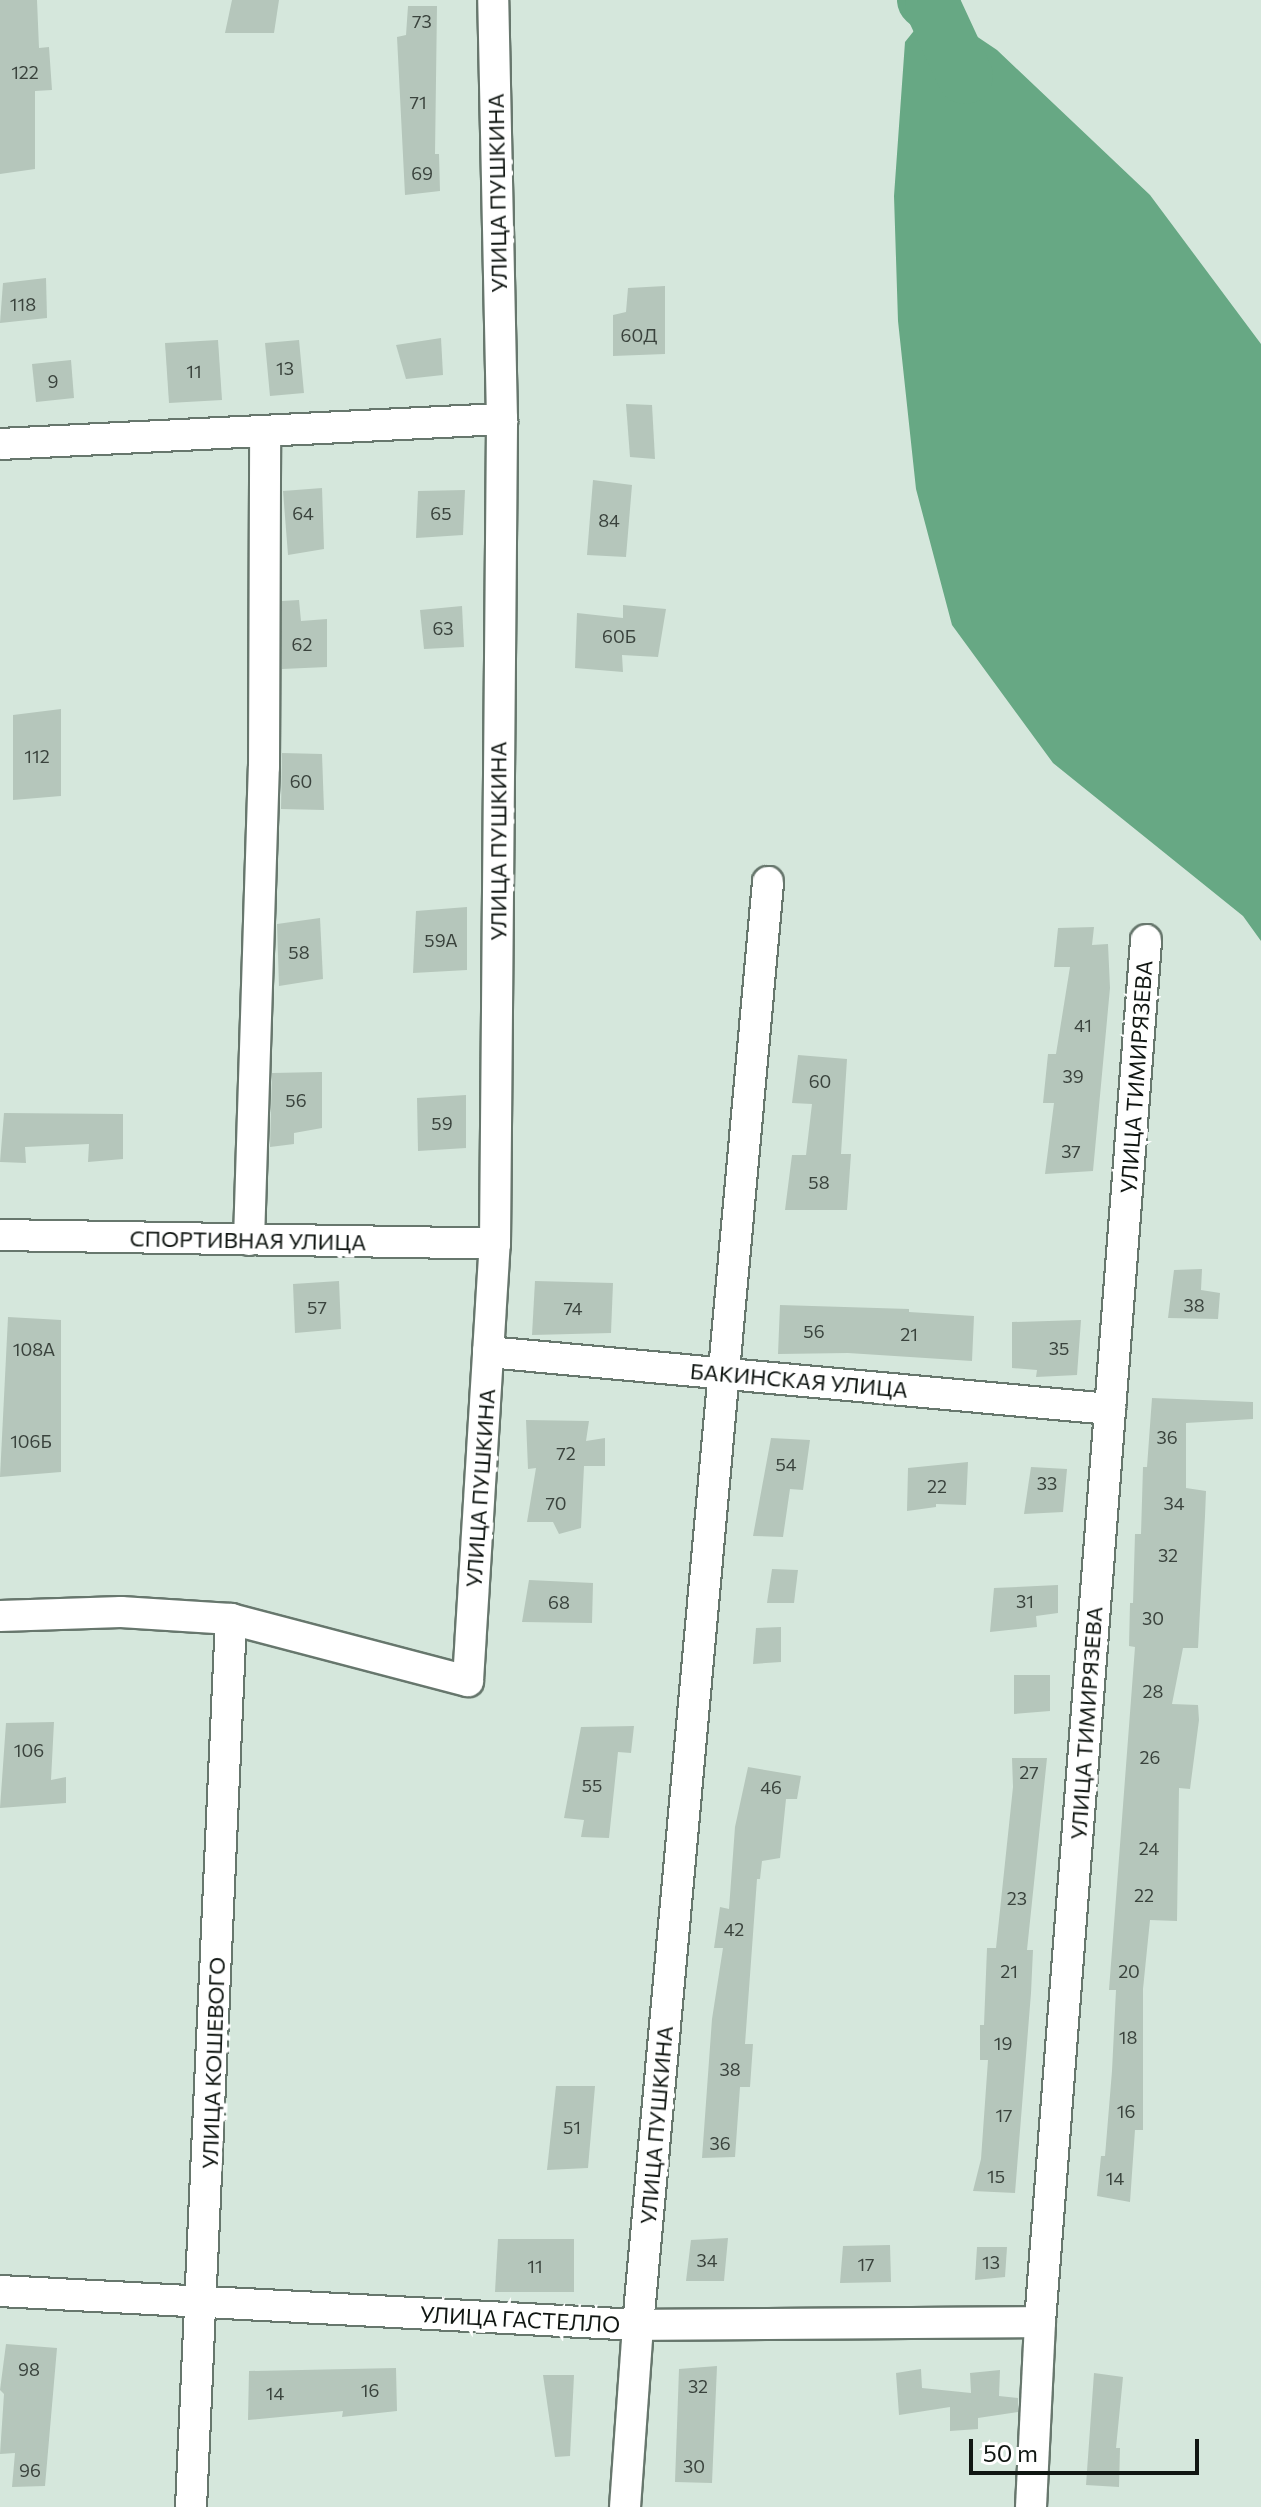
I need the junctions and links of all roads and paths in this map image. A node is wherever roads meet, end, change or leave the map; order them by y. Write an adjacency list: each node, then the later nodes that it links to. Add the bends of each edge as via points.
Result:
1 (493, 0): 2 (street, УЛИЦА ПУШКИНА)
2 (502, 419): 3 (street); 9 (street, УЛИЦА ПУШКИНА)
3 (265, 431): 4 (street); 8 (street, via 264,767)
4 (0, 444)
5 (768, 882): 11 (street, УЛИЦА ПУШКИНА)
6 (1146, 940): 12 (street, УЛИЦА ТИМИРЯЗЕВА)
7 (0, 1235): 8 (street, СПОРТИВНАЯ УЛИЦА)
8 (249, 1240): 9 (street, СПОРТИВНАЯ УЛИЦА)
9 (495, 1244): 10 (street, УЛИЦА ПУШКИНА)
10 (488, 1352): 11 (street, БАКИНСКАЯ УЛИЦА); 14 (street, УЛИЦА ПУШКИНА, via 468,1681)
11 (724, 1373): 12 (street, БАКИНСКАЯ УЛИЦА); 18 (street, УЛИЦА ПУШКИНА)
12 (1110, 1409): 17 (street, УЛИЦА ТИМИРЯЗЕВА)
13 (0, 1616): 14 (street, via 121,1612)
14 (231, 1619): 16 (street, УЛИЦА КОШЕВОГО)
15 (0, 2291): 16 (street, УЛИЦА ГАСТЕЛЛО)
16 (203, 2302): 18 (street, УЛИЦА ГАСТЕЛЛО); 19 (street, УЛИЦА КОШЕВОГО)
17 (1040, 2322): 18 (street, УЛИЦА ГАСТЕЛЛО); 21 (street, УЛИЦА ТИМИРЯЗЕВА)
18 (638, 2325): 20 (street, УЛИЦА ПУШКИНА)
19 (191, 2507)
20 (625, 2507)
21 (1031, 2507)

